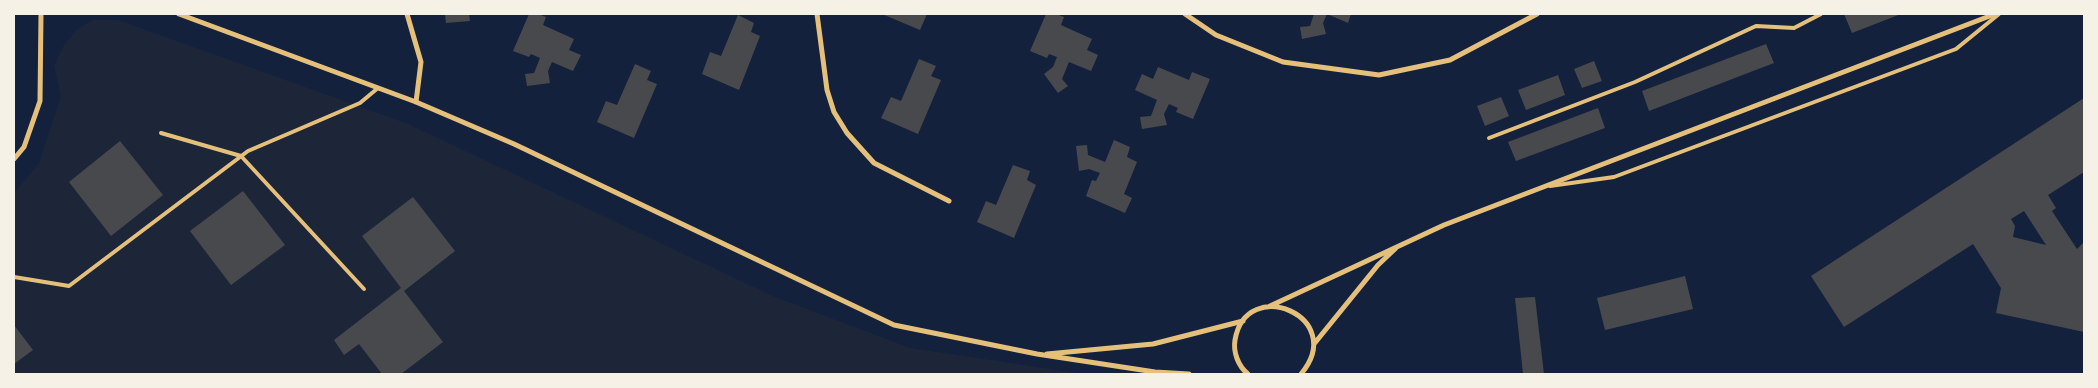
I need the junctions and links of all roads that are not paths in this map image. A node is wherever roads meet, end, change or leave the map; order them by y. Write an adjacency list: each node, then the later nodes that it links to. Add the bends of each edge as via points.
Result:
1 (41, 14): 15 (street, via 40,101 24,147)
2 (180, 14): 10 (street)
3 (407, 14): 11 (street, via 421,62)
4 (817, 14): 17 (street, via 827,90 834,112 847,133 874,163)
5 (1185, 14): 6 (street, via 1216,35 1283,62 1379,75 1450,60)
6 (1537, 14)
7 (1821, 14): 13 (lane, via 1794,28 1756,26 1635,82)
8 (1995, 14): 16 (street)
9 (1999, 14): 16 (lane, via 1956,49 1614,177)
10 (378, 88): 11 (street); 14 (lane, via 360,103)
11 (416, 102): 24 (street, via 514,144 894,324)
12 (161, 133): 14 (lane)
13 (1489, 138)
14 (241, 156): 19 (lane, via 69,286); 20 (lane)
15 (14, 159)
16 (1546, 187): 18 (street)
17 (950, 201)
18 (1400, 245): 21 (street); 23 (street, via 1378,265)
19 (14, 277)
20 (364, 289)
21 (1270, 306): 22 (street, via 1260,308); 23 (street, via 1289,309 1305,320)
22 (1243, 320): 24 (street, via 1153,344); 26 (street, via 1237,330 1235,352)
23 (1314, 344): 27 (street, via 1310,361)
24 (1036, 354): 25 (street)
25 (1189, 374)
26 (1248, 374)
27 (1301, 374)

